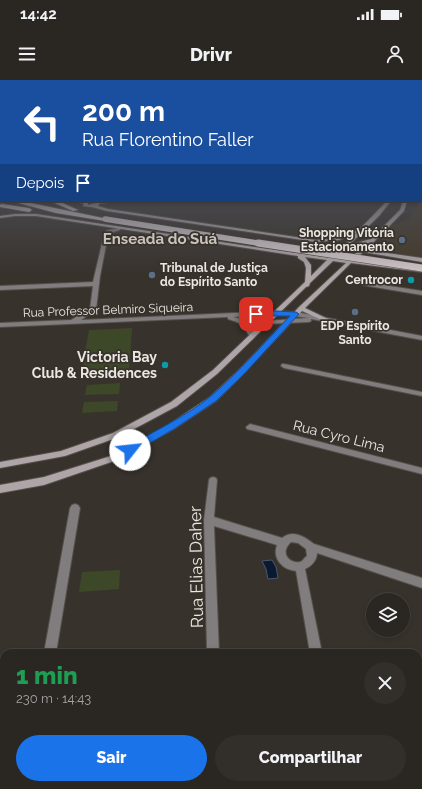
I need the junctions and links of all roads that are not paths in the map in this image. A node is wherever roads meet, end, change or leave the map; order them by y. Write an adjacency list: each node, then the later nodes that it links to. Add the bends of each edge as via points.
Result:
1 (20, 207): 9 (main road)
2 (40, 207): 9 (main road)
3 (69, 207): 8 (main road)
4 (73, 207): 8 (main road)
5 (102, 207): 12 (main road, via 107,210)
6 (384, 207): 13 (main road)
7 (403, 207): 17 (main road)
8 (80, 211): 11 (main road)
9 (65, 213): 11 (main road)
10 (0, 217): 15 (main road, via 29,214)
11 (107, 218): 29 (main road); 30 (main road, bridge)
12 (204, 224): 14 (main road); 18 (main road, via 212,230 209,234)
13 (368, 225): 16 (main road, via 347,237 325,241); 21 (main road)
14 (221, 227): 16 (main road); 19 (main road)
15 (118, 229): 18 (main road); 32 (street, via 106,234)
16 (252, 231): 19 (main road, via 230,233)
17 (376, 237): 21 (main road); 23 (main road)
18 (188, 238): 20 (main road)
19 (222, 238): 20 (main road)
20 (232, 246): 22 (main road)
21 (343, 248): 22 (main road, via 317,252); 23 (main road); 25 (main road)
22 (261, 250): 24 (main road)
23 (362, 251): 26 (main road); 27 (main road)
24 (289, 254): 25 (main road); 34 (main road, via 307,261)
25 (332, 260): 27 (main road); 34 (main road)
26 (422, 260)
27 (351, 262): 28 (main road); 31 (main road)
28 (363, 264): 30 (main road); 31 (main road)
29 (422, 264)
30 (422, 270)
31 (343, 271): 37 (main road)
32 (96, 284): 35 (street); 38 (street)
33 (364, 284): 36 (street)
34 (307, 285): 39 (main road)
35 (0, 288)
36 (422, 294)
37 (301, 308): 41 (main road); 42 (main road)
38 (93, 310): 43 (street, via 97,316); 44 (street)
39 (276, 313): 40 (street, Rua Professor Belmiro Siqueira); 41 (street, Rua Professor Belmiro Siqueira); 45 (main road)
40 (217, 316): 43 (street, Rua Professor Belmiro Siqueira); 47 (street, Rua Professor Belmiro Siqueira, via 243,321)
41 (293, 317): 42 (street); 45 (street); 55 (main road, via 213,399 170,427 117,457 44,481)
42 (326, 320): 48 (street)
43 (117, 321): 44 (street, Rua Professor Belmiro Siqueira)
44 (67, 323): 46 (street, Rua Professor Belmiro Siqueira)
45 (266, 323): 47 (main road)
46 (0, 325)
47 (252, 336): 52 (main road, via 215,372 174,404 116,435 62,454)
48 (422, 338)
49 (284, 366): 50 (street)
50 (422, 394)
51 (250, 427): 53 (street, Rua Cyro Lima)
52 (0, 465)
53 (422, 471)
54 (213, 480): 57 (street, Rua Elias Daher)
55 (0, 489)
56 (75, 508): 62 (street)
57 (209, 520): 58 (street); 63 (street, Rua Elias Daher)
58 (282, 542): 59 (street, via 289,538 300,539); 60 (street, via 279,551 283,560 291,566)
59 (311, 548): 60 (street, via 310,562); 61 (street)
60 (300, 567): 64 (street)
61 (422, 583)
62 (51, 649)
63 (213, 649)
64 (315, 649)

